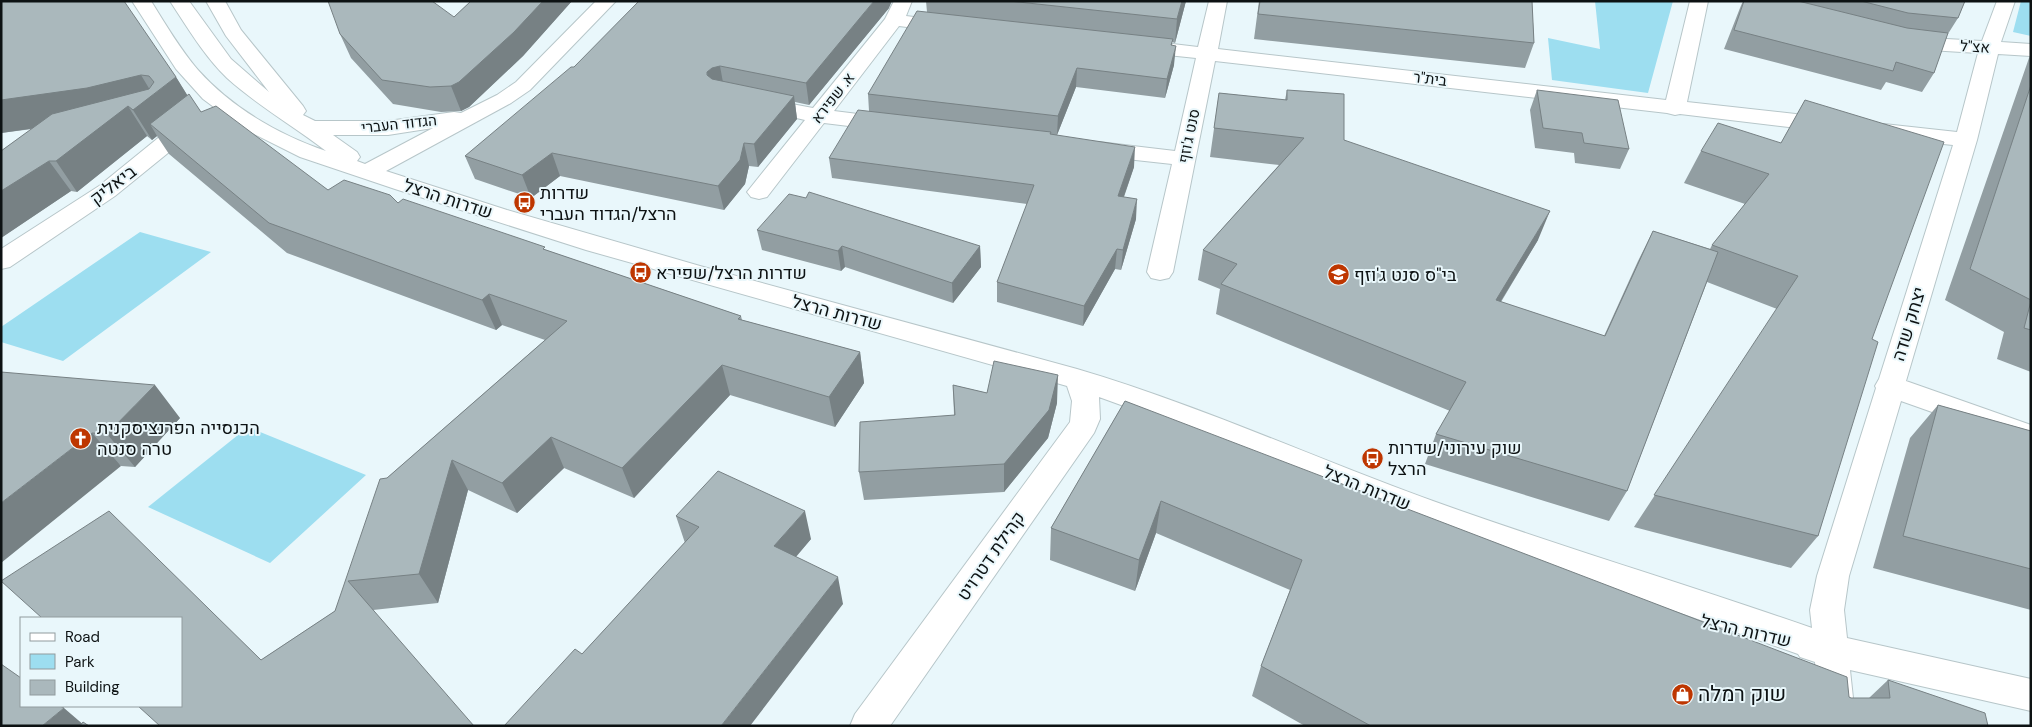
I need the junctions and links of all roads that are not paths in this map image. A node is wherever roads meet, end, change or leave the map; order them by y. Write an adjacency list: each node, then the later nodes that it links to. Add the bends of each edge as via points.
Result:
1 (142, 1): 18 (street, שדרות הרצל, via 182,63)
2 (179, 1): 12 (street, שדרות הרצל)
3 (215, 1): 17 (street, שדרות הרצל, via 233,32)
4 (607, 1): 21 (street, הגדוד העברי, via 522,86)
5 (903, 1): 9 (street, א. שפירא)
6 (1218, 1): 16 (street, סנט ג'וזף)
7 (1699, 1): 20 (street)
8 (2006, 1): 14 (street, יצחק שדה)
9 (894, 20): 10 (street); 22 (street, א. שפירא)
10 (962, 28)
11 (1887, 36): 14 (street, אצ"ל, via 1929,44)
12 (206, 38): 17 (street, שדרות הרצל); 24 (street, שדרות הרצל, via 224,64 250,87)
13 (1119, 44): 16 (street, בית"ר)
14 (1989, 48): 15 (street, אצ"ל); 25 (street, יצחק שדה)
15 (2031, 50)
16 (1207, 53): 20 (street, בית"ר); 27 (street, סנט ג'וזף)
17 (260, 65): 24 (street, שדרות הרצל)
18 (218, 100): 28 (street, שדרות הרצל, via 249,124 279,140); 30 (street, ביאליק, via 107,191)
19 (743, 100): 22 (street)
20 (1675, 109): 25 (street, בית"ר)
21 (487, 110): 24 (street, הגדוד העברי, via 396,127); 28 (street, הגדוד העברי)
22 (819, 116): 23 (street); 29 (street, א. שפירא)
23 (908, 126)
24 (310, 128): 28 (street, שדרות הרצל)
25 (1966, 140): 33 (street, יצחק שדה)
26 (1076, 146): 27 (street)
27 (1184, 158): 31 (street, סנט ג'וזף)
28 (368, 171): 32 (street, שדרות הרצל, via 538,228 679,270)
29 (759, 192)
30 (1, 261)
31 (1160, 272)
32 (1078, 379): 35 (street, שדרות הרצל, via 1126,405 1235,453 1415,527 1565,581 1690,618); 37 (street, קהילת דטרויט, via 1088,404 1084,425)
33 (1889, 386): 34 (street); 35 (street, יצחק שדה, via 1833,576 1827,610)
34 (2031, 436)
35 (1830, 650): 36 (street, שדרות הרצל); 38 (street, יצחק שדה)
36 (2031, 695)
37 (868, 726)
38 (1838, 726)

